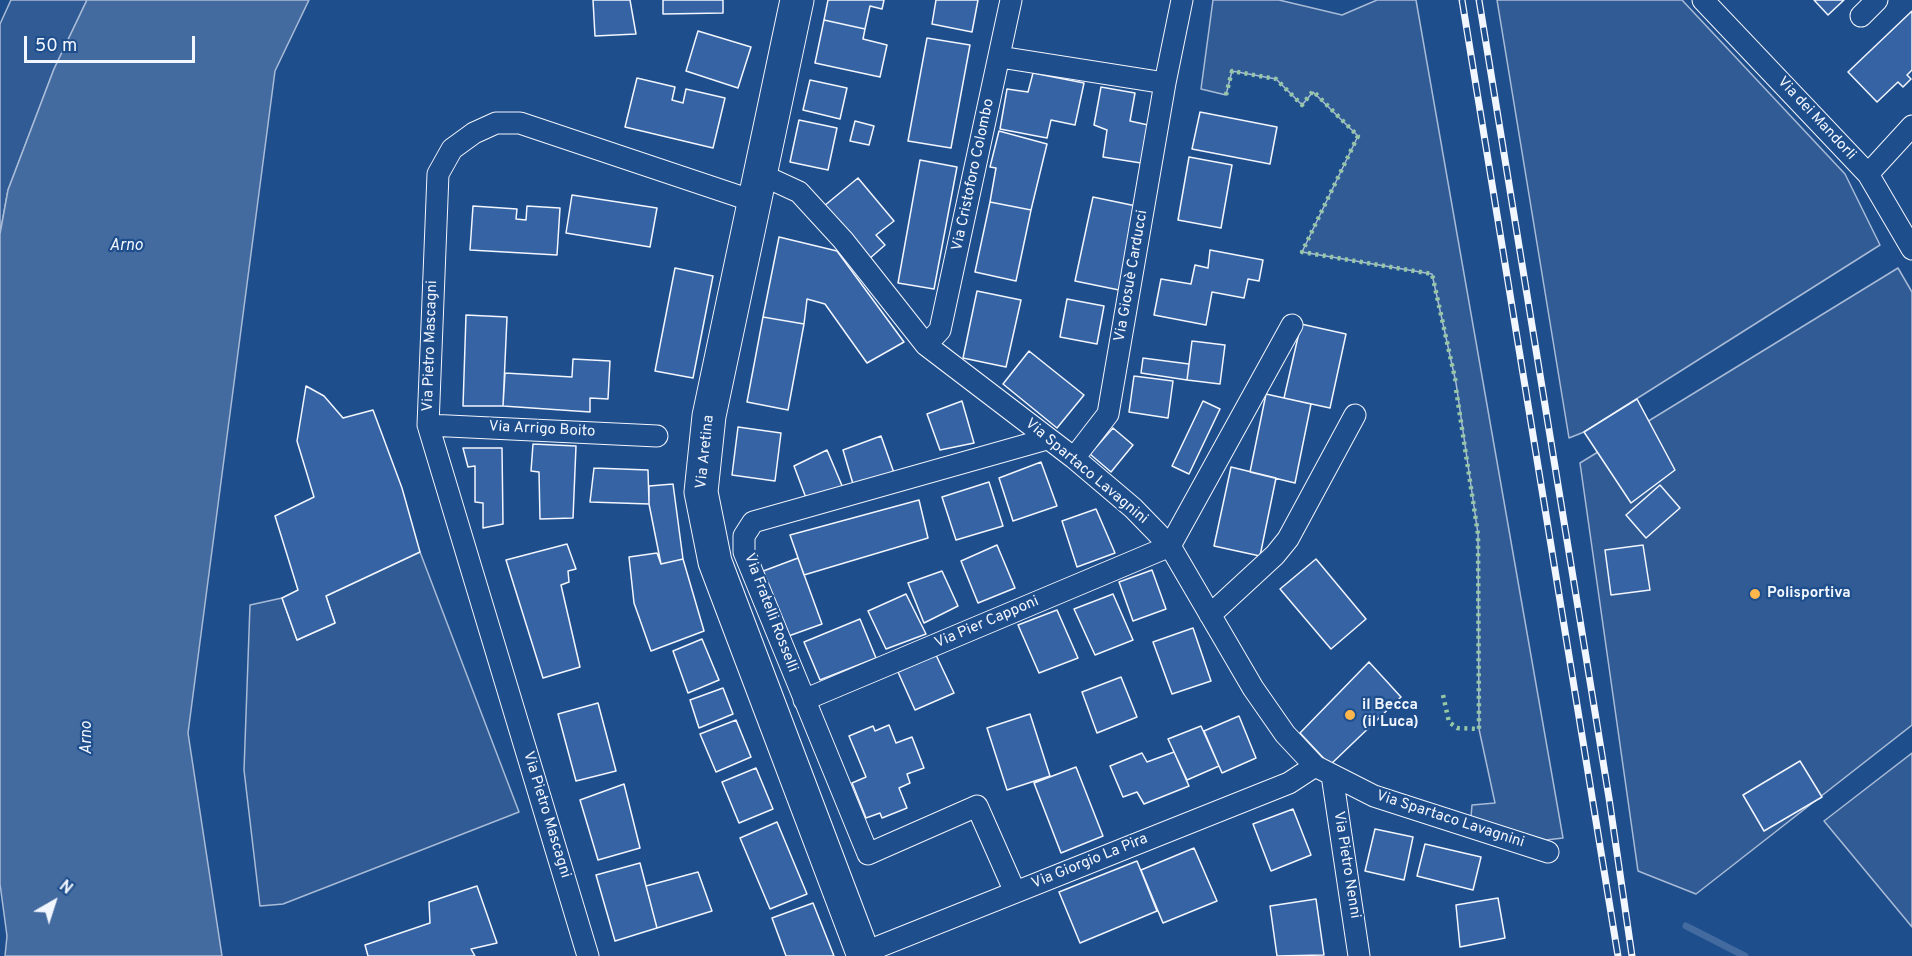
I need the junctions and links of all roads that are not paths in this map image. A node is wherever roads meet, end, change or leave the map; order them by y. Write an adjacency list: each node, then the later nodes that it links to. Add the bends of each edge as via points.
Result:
1 (797, 0): 11 (main road, Via Aretina)
2 (1011, 0): 7 (street, Via Cristoforo Colombo)
3 (1182, 0): 8 (street, Via Giosuè Carducci)
4 (1703, 0): 10 (street, Via dei Mandorli)
5 (1877, 0): 6 (street)
6 (1861, 16)
7 (1000, 57): 8 (street); 14 (street, Via Cristoforo Colombo, via 940,330)
8 (1165, 83): 19 (street, Via Giosuè Carducci, via 1108,414)
9 (1912, 126): 10 (street)
10 (1868, 174): 12 (street, Via dei Mandorli)
11 (759, 189): 14 (street, Via Spartaco Lavagnini, via 799,192 843,240); 16 (street, Via Pietro Mascagni, via 520,123 496,123 452,149 438,174); 26 (main road, Via Aretina, via 709,416 701,492 715,562)
12 (1912, 249)
13 (1292, 325): 20 (street)
14 (926, 345): 18 (street, Via Spartaco Lavagnini)
15 (1355, 415): 21 (street, via 1288,539)
16 (428, 424): 17 (street, Via Arrigo Boito); 27 (street, Via Pietro Mascagni)
17 (657, 436)
18 (1047, 439): 19 (street, Via Spartaco Lavagnini); 22 (street, Via Fratelli Rosselli, via 753,522 744,536 744,552)
19 (1074, 458): 20 (street, Via Spartaco Lavagnini, via 1133,508)
20 (1170, 546): 21 (street, Via Spartaco Lavagnini); 22 (street, Via Pier Capponi)
21 (1210, 615): 23 (street, Via Spartaco Lavagnini, via 1285,734)
22 (804, 700): 25 (street, Via Fratelli Rosselli, via 868,854 977,806)
23 (1324, 771): 24 (street, Via Spartaco Lavagnini, via 1374,796); 25 (street, Via Giorgio La Pira); 28 (street, Via Pietro Nenni)
24 (1548, 852)
25 (1015, 892): 26 (street, Via Giorgio La Pira)
26 (863, 954)
27 (588, 956)
28 (1359, 956)

